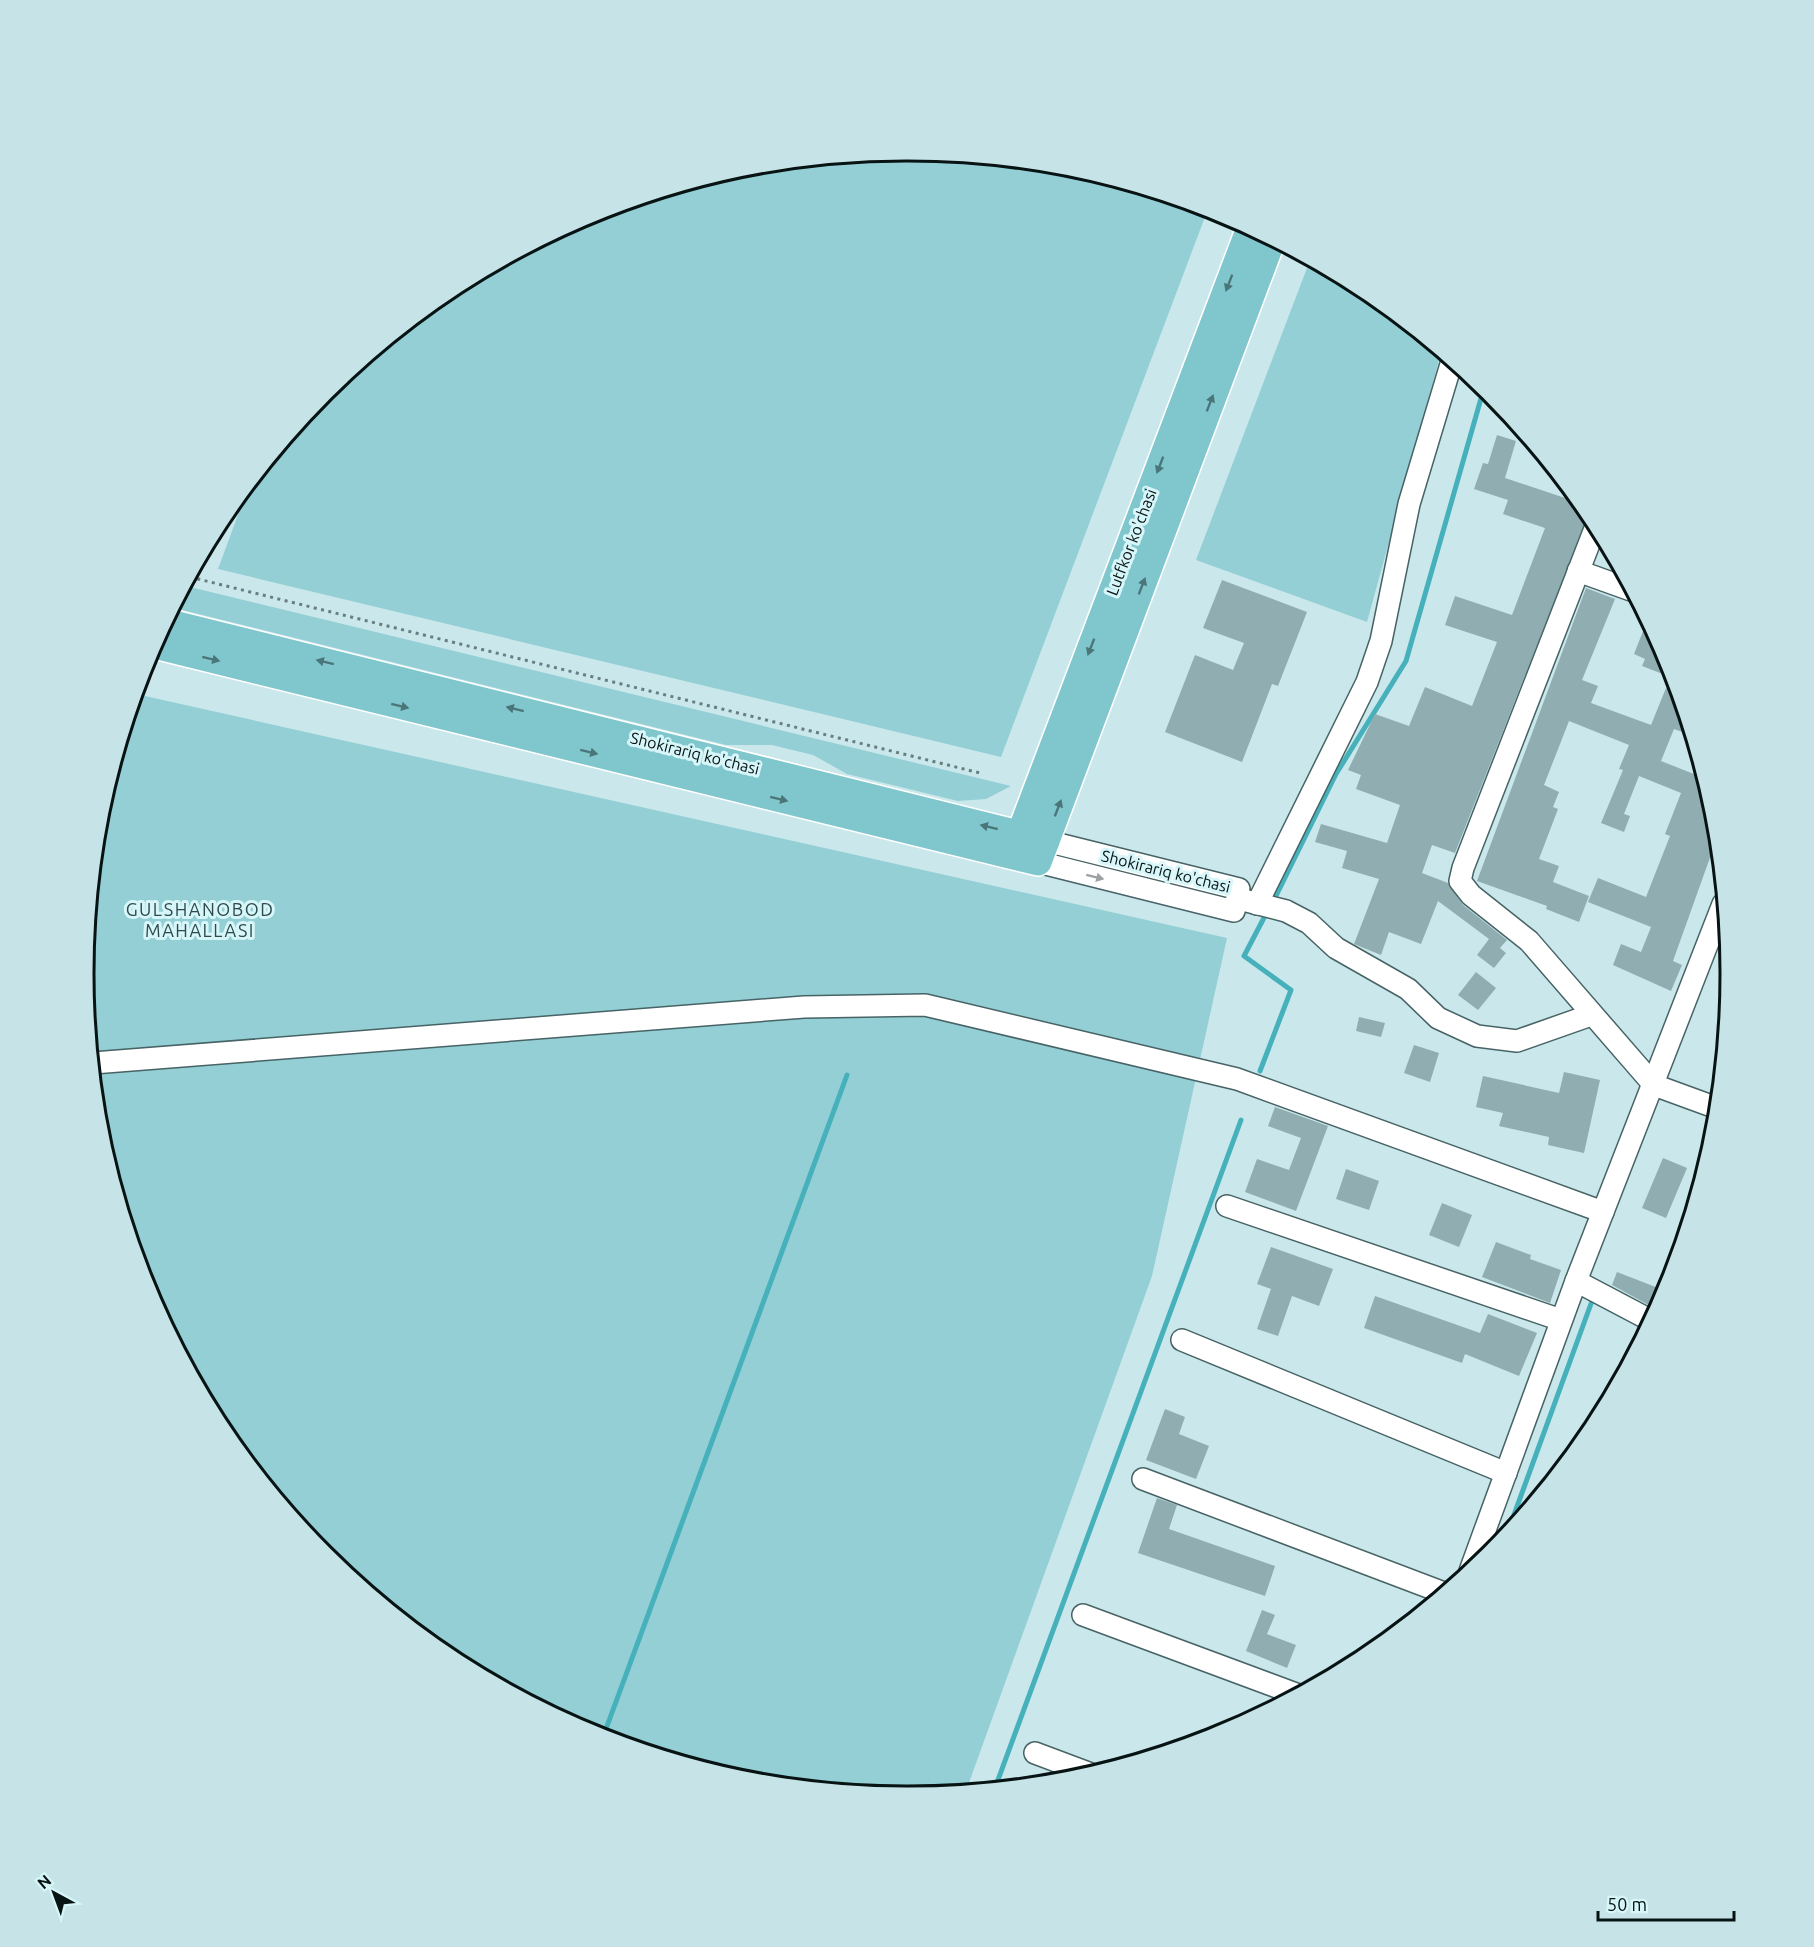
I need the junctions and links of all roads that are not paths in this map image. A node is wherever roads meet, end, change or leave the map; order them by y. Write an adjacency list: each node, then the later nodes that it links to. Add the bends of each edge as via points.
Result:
1 (1247, 236): 9 (main road, Lutfkor ko'chasi, one-way to 9)
2 (1269, 247): 10 (main road, Lutfkor ko'chasi, one-way to 2)
3 (1450, 369): 11 (street, via 1409,504 1381,641 1367,682)
4 (1592, 536): 5 (street)
5 (1578, 571): 6 (street); 13 (street, via 1460,881 1471,895 1529,941)
6 (1622, 587)
7 (174, 624): 9 (main road, Shokirariq ko'chasi, one-way to 7)
8 (163, 647): 9 (main road, Shokirariq ko'chasi, one-way to 9)
9 (1016, 845): 10 (main road, Shokirariq ko'chasi)
10 (1042, 852): 11 (street, Shokirariq ko'chasi, via 1234,911)
11 (1247, 901): 13 (street, via 1286,911 1309,923 1336,948 1408,989 1438,1018 1477,1036 1517,1041)
12 (1718, 918): 15 (street)
13 (1591, 1015): 15 (street)
14 (99, 1062): 18 (street, via 804,1007 925,1005 1238,1079)
15 (1654, 1085): 16 (street); 18 (street)
16 (1709, 1105)
17 (1227, 1206): 21 (street)
18 (1603, 1212): 19 (street)
19 (1576, 1281): 20 (street); 21 (street)
20 (1643, 1317)
21 (1562, 1320): 23 (street)
22 (1182, 1340): 23 (street)
23 (1506, 1473): 25 (street)
24 (1143, 1479): 26 (street)
25 (1477, 1553)
26 (1436, 1590)
27 (1083, 1615): 28 (street)
28 (1287, 1691)
29 (1035, 1754): 30 (street)
30 (1074, 1768)

